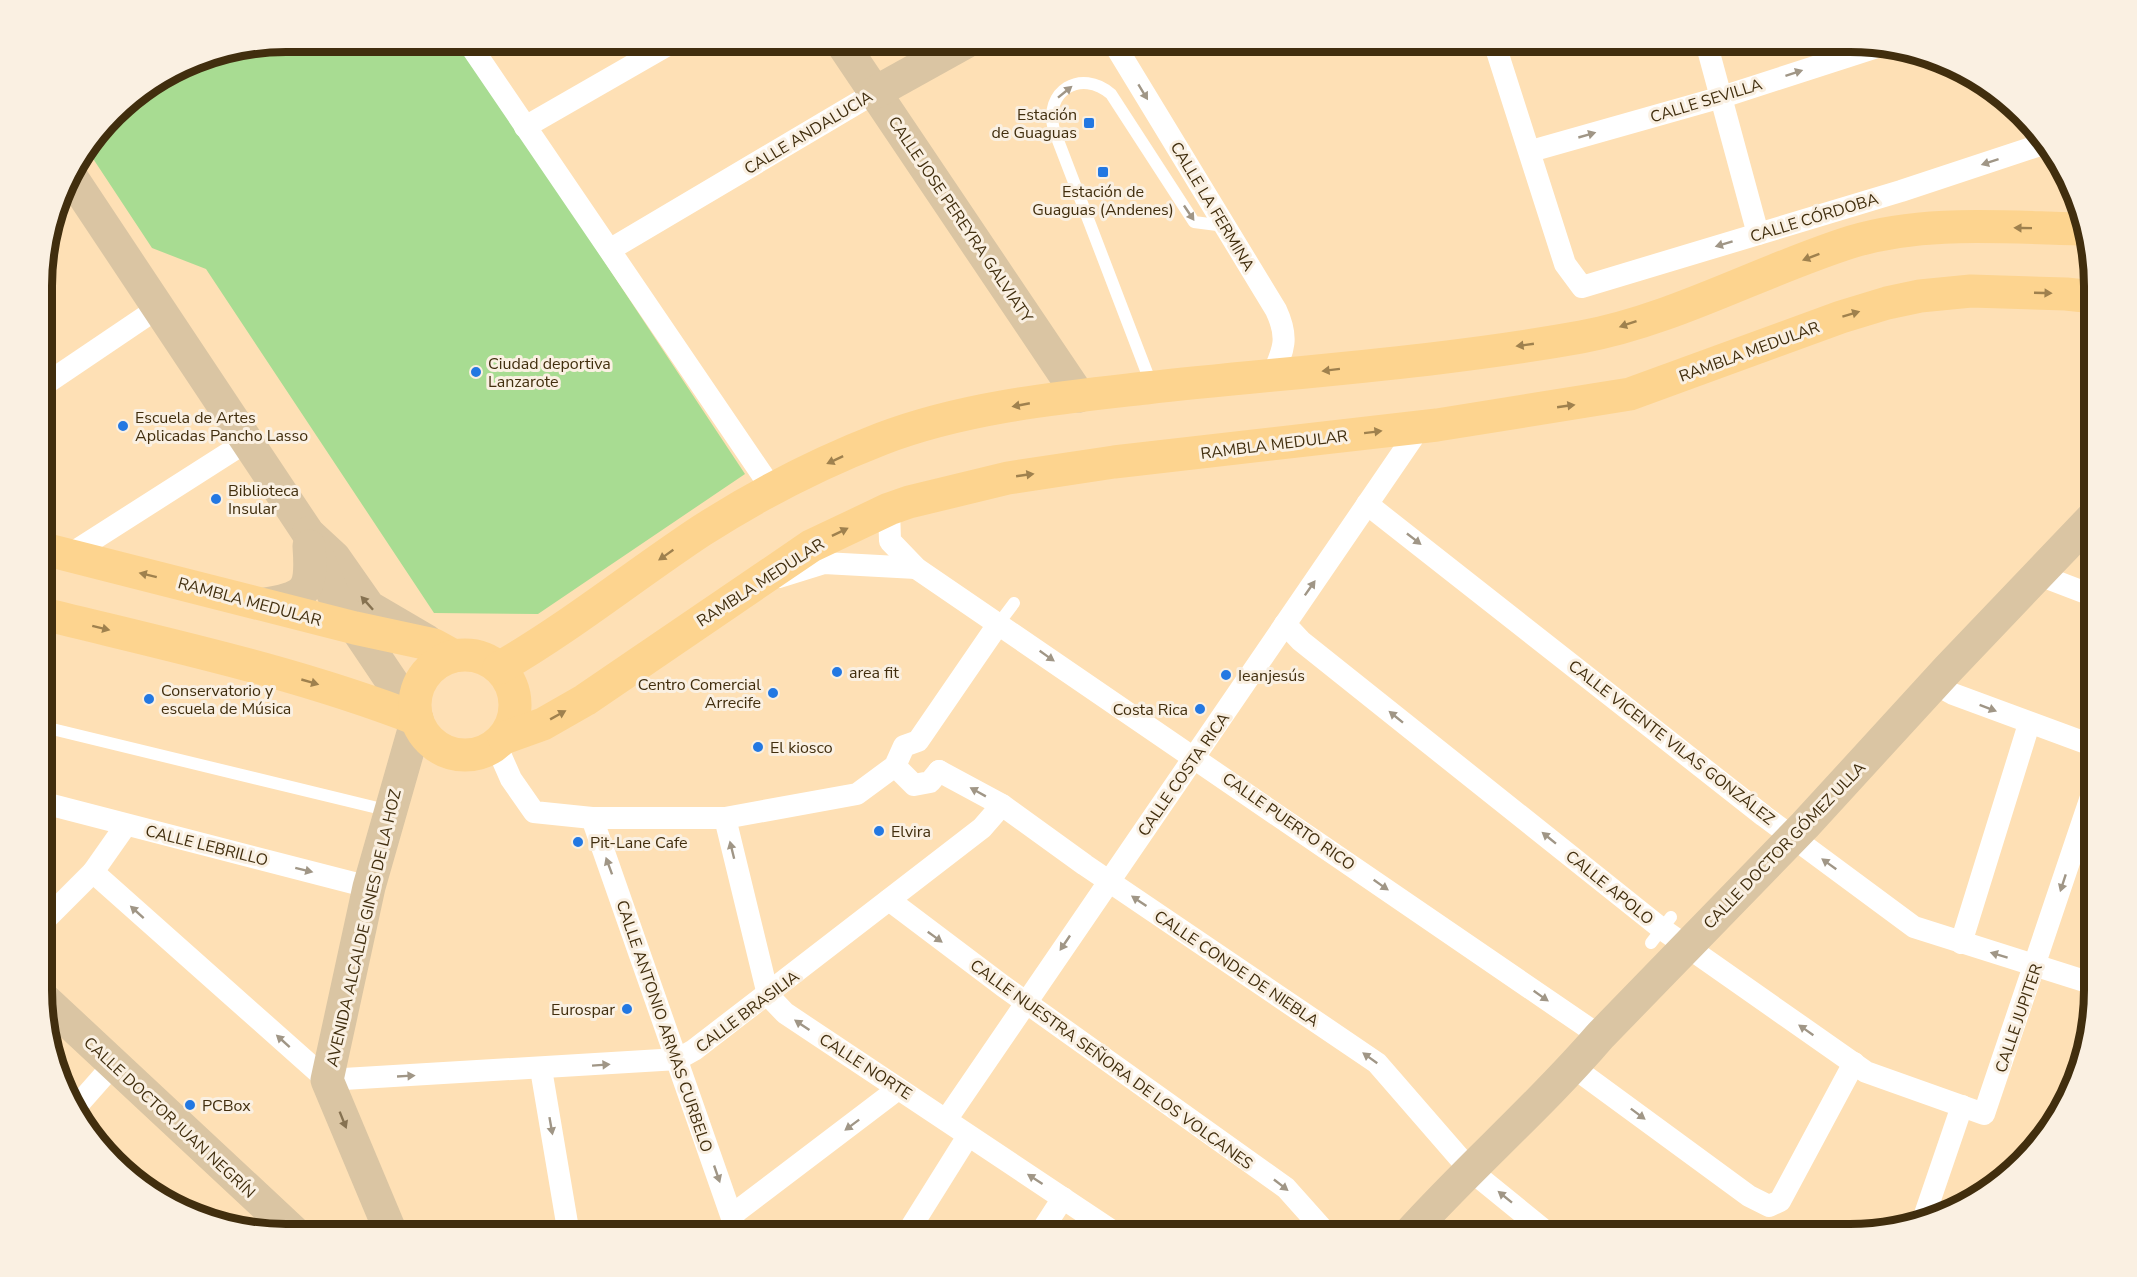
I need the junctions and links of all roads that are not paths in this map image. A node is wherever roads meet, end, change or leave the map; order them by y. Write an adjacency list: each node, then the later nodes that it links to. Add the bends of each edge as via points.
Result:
1 (475, 52): 11 (street)
2 (656, 52): 11 (street)
3 (848, 52): 9 (street, CALLE JOSE PEREYRA GALVIATY)
4 (948, 52): 9 (street, CALLE ANDALUCIA)
5 (1119, 52): 15 (street, CALLE LA FERMINA, one-way to 15)
6 (1497, 52): 13 (street)
7 (1709, 52): 10 (street)
8 (1859, 53): 10 (street, CALLE SEVILLA, one-way to 8)
9 (876, 92): 18 (street, CALLE ANDALUCIA); 24 (street, CALLE JOSE PEREYRA GALVIATY)
10 (1722, 96): 13 (street, CALLE SEVILLA, one-way to 10); 17 (street)
11 (525, 127): 18 (street)
12 (2037, 146): 17 (street, CALLE CÓRDOBA, one-way to 17)
13 (1531, 151): 17 (street, CALLE CÓRDOBA, one-way to 13, via 1582,287 1565,264)
14 (76, 184): 20 (street)
15 (1225, 226): 21 (street, CALLE LA FERMINA, via 1284,327 1285,341); 23 (lane, one-way to 15, via 1054,130 1052,110 1062,92 1081,82 1103,87 1194,222)
16 (2078, 229): 21 (main road, one-way to 21, via 1910,230 1854,242 1613,329 1426,359)
17 (1758, 234)
18 (611, 249): 27 (street)
19 (2084, 296): 25 (main road, RAMBLA MEDULAR, one-way to 19, via 1630,394 1841,316 1920,296 1971,291)
20 (158, 308): 22 (street); 26 (street)
21 (1272, 376): 23 (main road)
22 (52, 380)
23 (1152, 388): 24 (main road)
24 (1079, 396): 27 (main road, one-way to 27, via 955,418 882,438)
25 (1420, 427): 28 (street, CALLE COSTA RICA); 29 (main road, RAMBLA MEDULAR, one-way to 25, via 1008,478)
26 (246, 442): 31 (street); 32 (street)
27 (772, 489): 44 (main road, one-way to 44, via 703,530 550,639)
28 (1367, 504): 41 (street, CALLE COSTA RICA, one-way to 28); 62 (street, CALLE VICENTE VILAS GONZÁLEZ, one-way to 62)
29 (890, 509): 33 (street, CALLE PUERTO RICO, via 890,541); 35 (main road, RAMBLA MEDULAR, one-way to 29, via 811,546)
30 (2084, 527): 34 (street, CALLE DOCTOR GÓMEZ ULLA)
31 (308, 533): 38 (street, via 311,574 305,591 293,600); 42 (street, via 333,594); 43 (street, one-way to 31, via 369,607 334,557)
32 (56, 552): 38 (main road, RAMBLA MEDULAR, one-way to 32)
33 (916, 568): 35 (street, via 824,563); 40 (street, CALLE PUERTO RICO)
34 (2039, 575): 36 (street); 45 (street, CALLE DOCTOR GÓMEZ ULLA)
35 (756, 584): 49 (main road, RAMBLA MEDULAR, one-way to 35, via 543,724 585,700)
36 (2084, 592)
37 (1014, 603): 40 (lane)
38 (266, 604): 42 (main road, RAMBLA MEDULAR)
39 (52, 616): 46 (main road, one-way to 46, via 250,665)
40 (999, 623): 50 (street); 52 (street, CALLE PUERTO RICO, one-way to 52)
41 (1285, 624): 52 (street, CALLE COSTA RICA); 68 (street, CALLE APOLO, one-way to 41)
42 (355, 628): 43 (main road, RAMBLA MEDULAR); 46 (street)
43 (444, 650): 44 (main road, via 485,659); 46 (main road, via 422,679 415,697)
44 (499, 668): 49 (main road, via 513,691 516,707 512,724)
45 (1935, 684): 47 (street, one-way to 47); 62 (street, CALLE DOCTOR GÓMEZ ULLA)
46 (417, 718): 49 (main road, via 428,739 457,755 485,751); 57 (street, AVENIDA ALCALDE GINES DE LA HOZ)
47 (2029, 724): 51 (street); 69 (street)
48 (52, 729): 57 (lane)
49 (500, 741): 58 (street, via 511,779 534,812)
50 (918, 741): 53 (street, via 904,746); 54 (street, via 932,751)
51 (2084, 743)
52 (1193, 756): 64 (street, CALLE COSTA RICA); 75 (street, CALLE PUERTO RICO, one-way to 75)
53 (895, 766): 54 (street, via 914,785 930,782); 59 (street, via 857,794)
54 (939, 771): 56 (street, CALLE CONDE DE NIEBLA, one-way to 54)
55 (52, 805): 61 (street, CALLE LEBRILLO)
56 (1002, 805): 64 (street, CALLE CONDE DE NIEBLA); 66 (street, CALLE BRASILIA, via 982,828)
57 (390, 811): 65 (street, AVENIDA ALCALDE GINES DE LA HOZ)
58 (592, 818): 59 (street); 76 (street, CALLE ANTONIO ARMAS CURBELO, one-way to 58)
59 (724, 818): 72 (street, one-way to 59)
60 (2084, 819): 70 (street, CALLE JUPITER, one-way to 70)
61 (126, 825): 63 (street); 65 (street, CALLE LEBRILLO, one-way to 65)
62 (1793, 838): 68 (street, CALLE DOCTOR GÓMEZ ULLA); 69 (street, CALLE VICENTE VILAS GONZÁLEZ, one-way to 62, via 1914,927)
63 (93, 872): 67 (street); 81 (street, one-way to 63)
64 (1109, 880): 73 (street, CALLE COSTA RICA, one-way to 73); 87 (street, CALLE CONDE DE NIEBLA, one-way to 64, via 1377,1063)
65 (369, 886): 81 (street, AVENIDA ALCALDE GINES DE LA HOZ)
66 (889, 900): 72 (street, CALLE BRASILIA); 73 (street, CALLE NUESTRA SEÑORA DE LOS VOLCANES, one-way to 73)
67 (52, 913)
68 (1668, 934): 75 (street, CALLE DOCTOR GÓMEZ ULLA); 77 (street, CALLE APOLO, one-way to 68)
69 (1961, 943): 70 (street, CALLE VICENTE VILAS GONZÁLEZ, one-way to 69)
70 (2036, 966): 71 (street, CALLE VICENTE VILAS GONZÁLEZ); 84 (street, CALLE JUPITER, via 1984,1114)
71 (2084, 981)
72 (768, 995): 76 (street, CALLE BRASILIA); 82 (street, CALLE NORTE, one-way to 72, via 785,1013)
73 (1026, 1001): 85 (street, CALLE COSTA RICA); 98 (street, CALLE NUESTRA SEÑORA DE LOS VOLCANES, one-way to 98, via 1286,1188)
74 (53, 1008): 78 (street, CALLE DOCTOR JUAN NEGRÍN)
75 (1600, 1036): 79 (street, CALLE DOCTOR GÓMEZ ULLA)
76 (678, 1059): 80 (street, CALLE BRASILIA, one-way to 76); 93 (street, CALLE ANTONIO ARMAS CURBELO, one-way to 93)
77 (1854, 1063): 79 (street, one-way to 77, via 1606,1100 1769,1206 1780,1200); 84 (street, CALLE APOLO, via 1866,1072)
78 (114, 1064): 83 (street); 90 (street, CALLE DOCTOR JUAN NEGRÍN)
79 (1573, 1067): 87 (street, CALLE DOCTOR GÓMEZ ULLA)
80 (541, 1069): 81 (street, CALLE BRASILIA, one-way to 80); 92 (street, one-way to 92)
81 (327, 1080): 91 (street, AVENIDA ALCALDE GINES DE LA HOZ, one-way to 91)
82 (898, 1089): 85 (street, CALLE NORTE); 94 (street, one-way to 94)
83 (81, 1101)
84 (1962, 1106): 89 (street)
85 (946, 1120): 86 (street, CALLE NORTE)
86 (969, 1136): 88 (street, CALLE NORTE, one-way to 86); 95 (street)
87 (1470, 1170): 99 (street, CALLE DOCTOR GÓMEZ ULLA); 100 (street, CALLE CONDE DE NIEBLA, one-way to 87)
88 (1063, 1198): 96 (street); 97 (street, CALLE NORTE)
89 (1926, 1212)
90 (285, 1224)
91 (388, 1224)
92 (567, 1224)
93 (735, 1224)
94 (736, 1224)
95 (913, 1224)
96 (1046, 1224)
97 (1102, 1224)
98 (1318, 1224)
99 (1418, 1224)
100 (1536, 1224)

